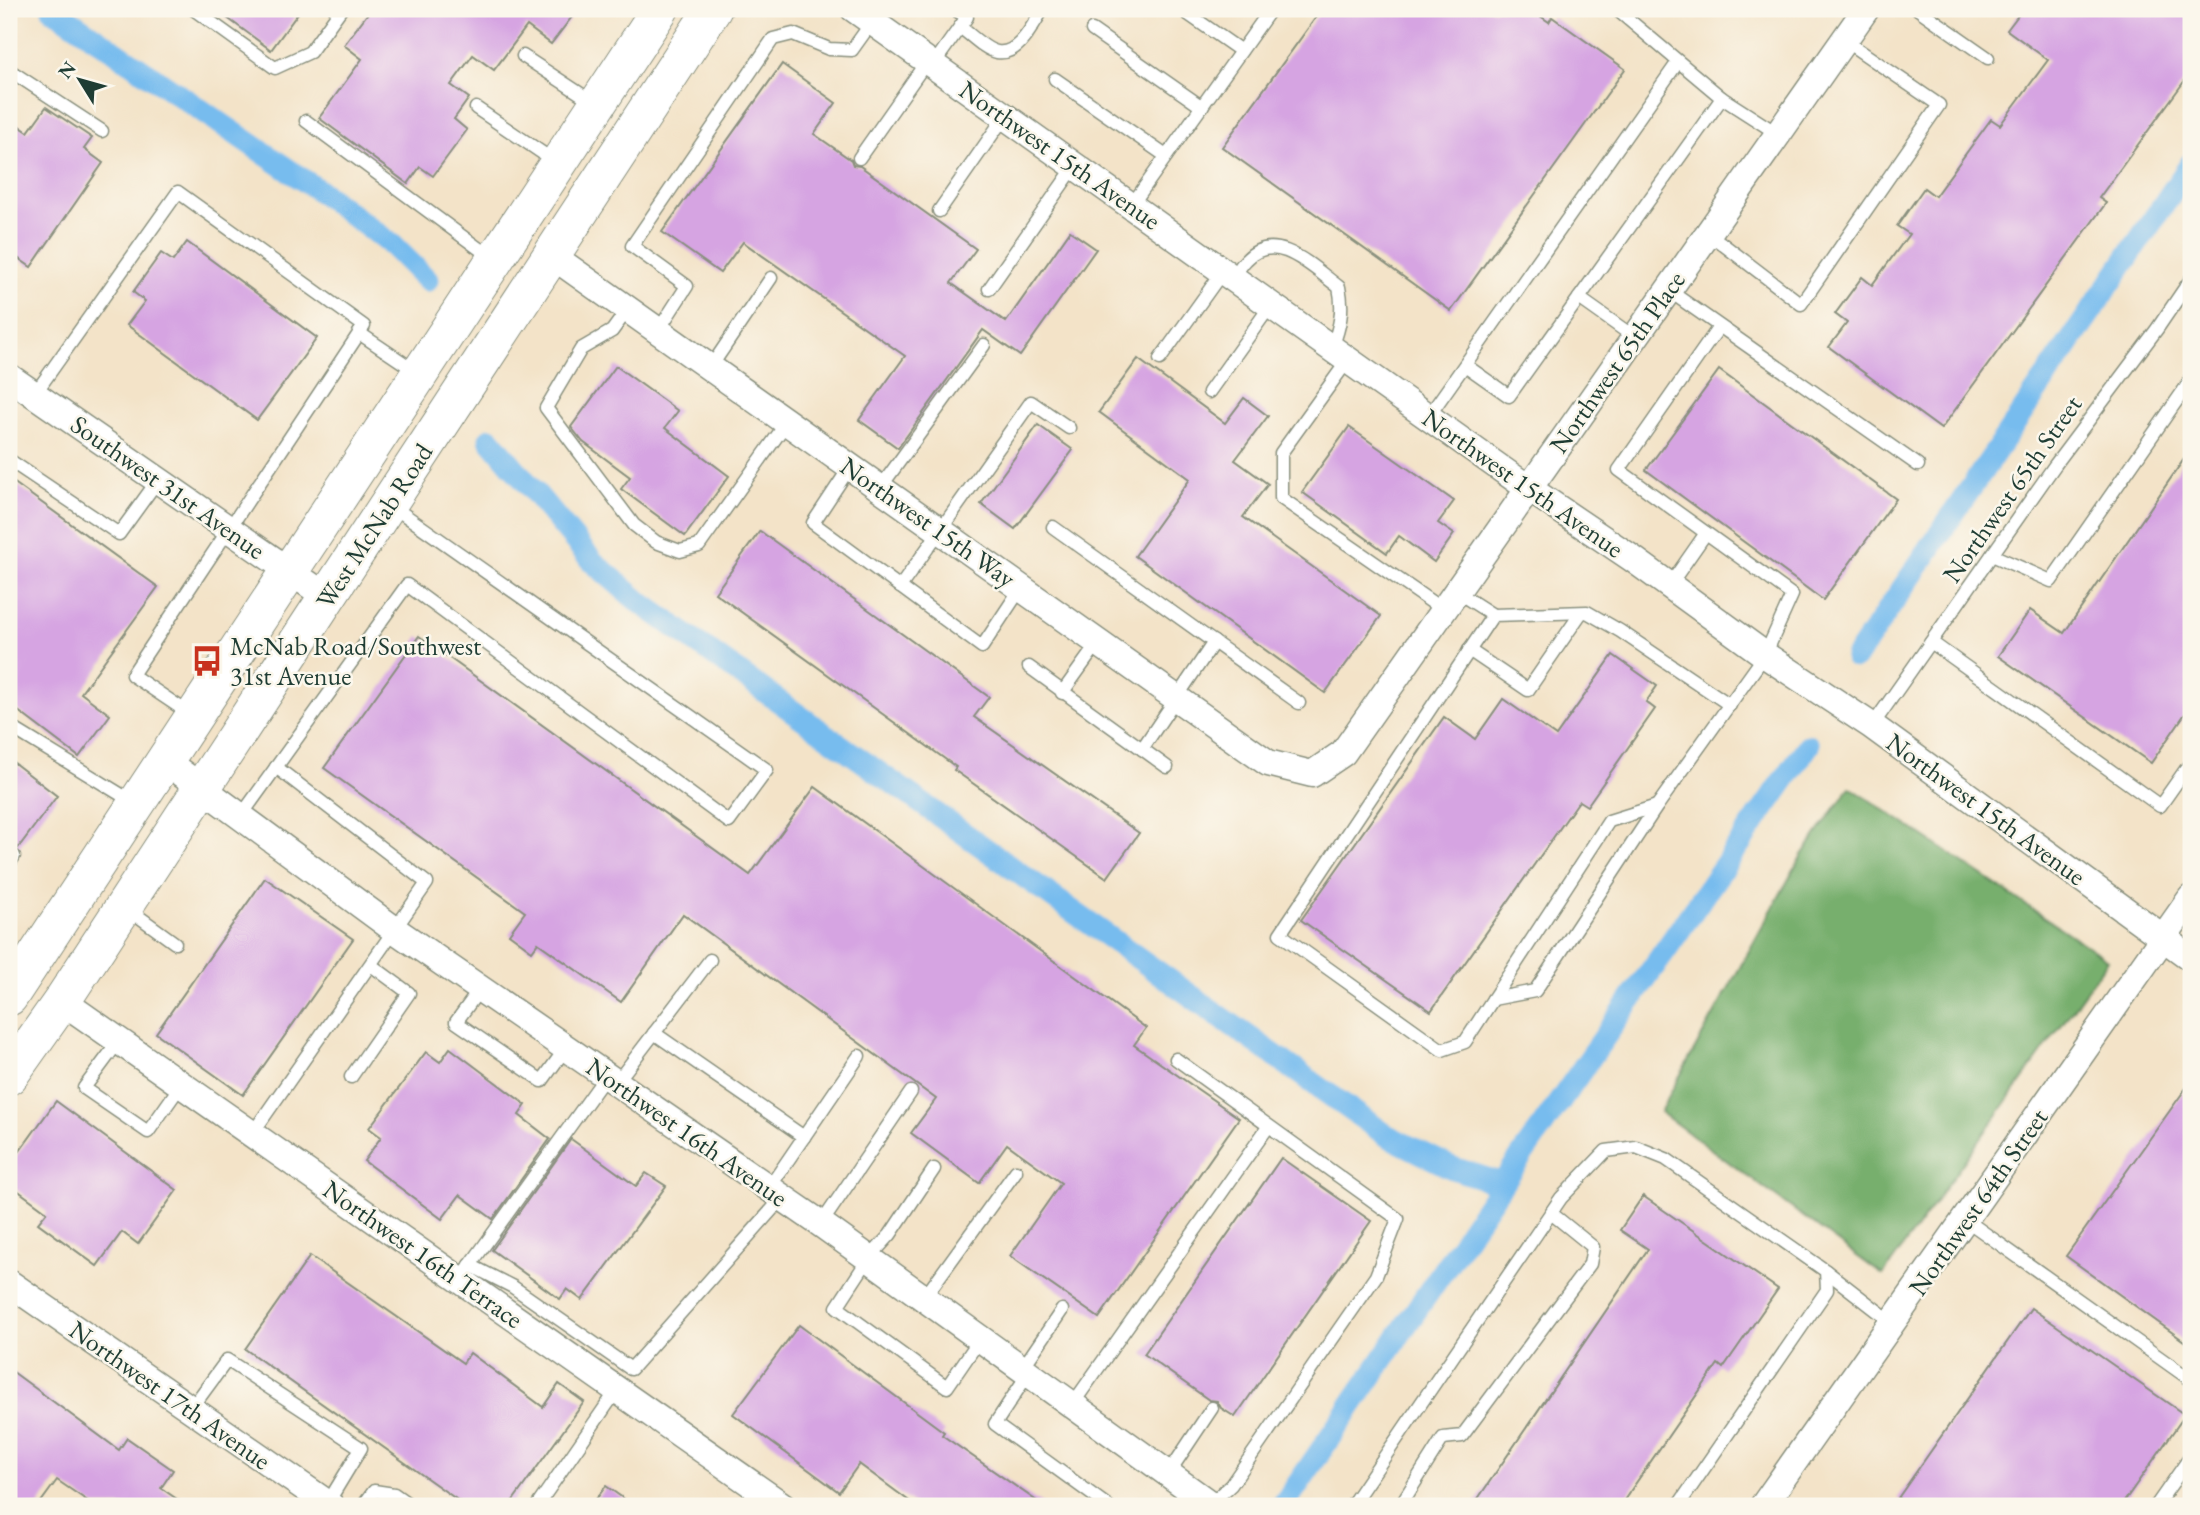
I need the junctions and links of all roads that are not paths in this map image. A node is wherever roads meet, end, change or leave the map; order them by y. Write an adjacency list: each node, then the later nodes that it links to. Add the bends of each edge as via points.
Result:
1 (193, 9): 2 (lane, via 275,68 310,51)
2 (341, 9)
3 (660, 9): 24 (main road, West McNab Road)
4 (713, 9): 38 (main road, West McNab Road)
5 (954, 9): 13 (lane, via 967,17)
6 (1043, 9): 13 (lane, via 1009,52 995,52)
7 (1181, 9): 16 (lane)
8 (1271, 9): 16 (lane)
9 (1616, 9): 19 (lane)
10 (1866, 9): 15 (street, Northwest 65th Place)
11 (1918, 9): 18 (lane)
12 (863, 15): 20 (street, Northwest 15th Avenue); 49 (lane, via 852,50 830,50 793,34 773,39 632,246 687,286)
13 (960, 27): 20 (lane)
14 (1092, 30): 25 (lane)
15 (1844, 40): 30 (street, Northwest 65th Place); 37 (lane, via 1939,105 1801,304)
16 (1241, 51): 25 (lane)
17 (523, 56): 24 (lane)
18 (1989, 58)
19 (1678, 62): 23 (lane); 55 (lane)
20 (930, 63): 27 (street, Northwest 15th Avenue); 32 (lane)
21 (9, 70): 29 (lane)
22 (1055, 79): 31 (lane)
23 (1723, 98): 30 (lane); 45 (lane)
24 (596, 104): 33 (main road, West McNab Road)
25 (1202, 107): 31 (lane)
26 (476, 108): 33 (lane)
27 (1005, 116): 34 (street, Northwest 15th Avenue); 36 (lane)
28 (306, 121): 39 (lane)
29 (102, 131)
30 (1778, 134): 37 (street, Northwest 65th Place)
31 (1166, 156): 35 (lane)
32 (859, 158)
33 (557, 163): 39 (main road, West McNab Road)
34 (1075, 166): 35 (street, Northwest 15th Avenue); 43 (lane)
35 (1131, 206): 40 (street, Northwest 15th Avenue)
36 (939, 211)
37 (1708, 233): 44 (street, Northwest 65th Place)
38 (551, 255): 47 (street, Northwest 15th Way); 71 (main road, West McNab Road)
39 (493, 259): 57 (main road, West McNab Road)
40 (1228, 275): 46 (street, Northwest 15th Avenue); 53 (lane, via 1265,248 1286,249 1339,287 1343,306); 54 (lane)
41 (771, 278): 56 (lane)
42 (2191, 279): 76 (lane, Northwest 65th Street)
43 (989, 289)
44 (1668, 290): 48 (lane); 51 (street, Northwest 65th Place)
45 (1579, 298): 51 (lane); 55 (lane, via 1509,396)
46 (1271, 305): 53 (street, Northwest 15th Avenue); 60 (lane)
47 (628, 309): 49 (street, Northwest 15th Way); 63 (lane, via 612,331 581,349 546,408 634,525 656,542 680,551 699,546)
48 (1719, 327): 66 (lane); 75 (lane, via 1619,470)
49 (658, 331): 56 (street, Northwest 15th Way)
50 (359, 333): 57 (lane); 61 (lane, via 364,326 178,192); 73 (lane)
51 (1634, 337): 70 (street, Northwest 65th Place)
52 (984, 345): 69 (lane)
53 (1340, 354): 62 (street, Northwest 15th Avenue); 82 (lane, via 1281,453 1280,498)
54 (1160, 359)
55 (1465, 365): 62 (lane)
56 (710, 368): 63 (street, Northwest 15th Way)
57 (419, 373): 77 (main road, West McNab Road)
58 (9, 377): 61 (street, Southwest 31st Avenue)
59 (2191, 380): 76 (lane, via 2051,581)
60 (1209, 392)
61 (34, 395): 68 (street, Southwest 31st Avenue)
62 (1428, 417): 70 (street, Northwest 15th Avenue)
63 (787, 422): 67 (street, Northwest 15th Way)
64 (1069, 428): 74 (lane, via 1031,402)
65 (9, 460): 68 (lane, via 119,534)
66 (1918, 466)
67 (850, 467): 69 (street, Northwest 15th Way); 79 (lane, via 813,523)
68 (158, 481): 73 (street, Southwest 31st Avenue)
69 (880, 488): 74 (street, Northwest 15th Way)
70 (1528, 488): 78 (street, Northwest 15th Avenue); 82 (street, Northwest 65th Place)
71 (388, 503): 81 (main road, West McNab Road); 101 (lane, via 767,770 729,822 407,585)
72 (1053, 527): 85 (lane)
73 (228, 529): 77 (street, Southwest 31st Avenue); 95 (lane, via 132,675)
74 (940, 531): 79 (lane); 80 (street, Northwest 15th Way)
75 (1706, 533): 78 (lane); 89 (lane, via 1792,595)
76 (1992, 555): 86 (lane, Northwest 65th Street)
77 (288, 571): 81 (street, Southwest 31st Avenue); 95 (main road, West McNab Road)
78 (1669, 586): 89 (street, Northwest 15th Avenue)
79 (900, 587): 80 (lane, via 982,647)
80 (1021, 588): 87 (street, Northwest 15th Way)
81 (327, 597): 104 (main road, West McNab Road)
82 (1450, 601): 84 (lane); 103 (street, Northwest 65th Place, via 1343,752)
83 (1581, 613): 84 (lane); 88 (lane, via 1528,690); 94 (lane, via 1620,631)
84 (1493, 615): 88 (lane)
85 (1214, 642): 92 (lane); 93 (lane)
86 (1931, 642): 97 (lane, Northwest 65th Street); 100 (lane, via 2160,806)
87 (1098, 643): 91 (lane); 92 (street, Northwest 15th Way)
88 (1469, 650): 118 (lane, via 1280,934 1442,1050 1465,1042)
89 (1766, 655): 94 (lane); 97 (street, Northwest 15th Avenue)
90 (1029, 667): 91 (lane)
91 (1062, 693): 98 (lane)
92 (1177, 699): 98 (lane); 103 (street, Northwest 15th Way, via 1268,763)
93 (1299, 703)
94 (1730, 705): 106 (lane)
95 (193, 716): 99 (main road, West McNab Road)
96 (9, 726): 105 (lane)
97 (1872, 726): 111 (street, Northwest 15th Avenue)
98 (1142, 749): 102 (lane)
99 (164, 760): 104 (street, Northwest 16th Avenue); 105 (main road, West McNab Road)
100 (2191, 762)
101 (276, 767): 107 (lane); 110 (lane, via 428,883)
102 (1167, 767)
103 (1312, 774)
104 (202, 786): 107 (street, Northwest 16th Avenue); 109 (main road, West McNab Road)
105 (136, 804): 116 (main road, West McNab Road)
106 (1657, 806): 118 (lane, via 1609,821); 118 (lane, via 1535,991)
107 (242, 816): 110 (street, Northwest 16th Avenue)
108 (2191, 898): 111 (street, Northwest 64th Street)
109 (124, 906): 112 (lane); 119 (main road, West McNab Road)
110 (395, 930): 115 (lane); 117 (street, Northwest 16th Avenue)
111 (2163, 938): 113 (street, Northwest 15th Avenue); 137 (street, Northwest 64th Street)
112 (175, 943)
113 (2191, 958)
114 (710, 960): 120 (lane)
115 (371, 965): 126 (lane, via 409,993); 131 (lane)
116 (13, 980)
117 (480, 989): 122 (street, Northwest 16th Avenue); 122 (lane, via 456,1022 541,1081)
118 (1493, 999)
119 (62, 1001): 121 (street, Northwest 16th Terrace); 125 (main road, West McNab Road)
120 (654, 1033): 127 (lane); 132 (lane)
121 (119, 1041): 128 (street, Northwest 16th Terrace); 128 (lane, via 84,1088 148,1132)
122 (566, 1048): 127 (street, Northwest 16th Avenue)
123 (859, 1056): 132 (lane)
124 (1176, 1059): 130 (lane)
125 (9, 1076)
126 (351, 1077)
127 (611, 1079): 135 (street, Northwest 16th Avenue); 141 (lane)
128 (181, 1085): 131 (street, Northwest 16th Terrace)
129 (911, 1092): 138 (lane)
130 (1268, 1127): 150 (lane); 156 (lane, via 1398,1219 1376,1276 1231,1485)
131 (252, 1134): 141 (street, Northwest 16th Terrace)
132 (804, 1137): 135 (lane)
133 (934, 1168): 139 (lane, via 890,1235)
134 (1016, 1171): 143 (lane)
135 (776, 1193): 138 (street, Northwest 16th Avenue); 141 (lane, via 631,1368 513,1287)
136 (1551, 1213): 140 (lane, via 1606,1151 1636,1147 1666,1159); 163 (lane); 164 (lane, via 1593,1247 1590,1264 1462,1436 1443,1438)
137 (1966, 1220): 145 (street, Northwest 64th Street); 148 (lane)
138 (821, 1224): 139 (street, Northwest 16th Avenue)
139 (869, 1258): 143 (street, Northwest 16th Avenue); 146 (lane, via 837,1307 947,1387)
140 (1826, 1271): 145 (lane); 165 (lane, via 1828,1290)
141 (465, 1272): 149 (street, Northwest 16th Terrace)
142 (9, 1283): 152 (street, Northwest 17th Avenue)
143 (924, 1298): 146 (street, Northwest 16th Avenue)
144 (1062, 1310): 147 (lane)
145 (1893, 1323): 166 (street, Northwest 64th Street)
146 (980, 1339): 147 (street, Northwest 16th Avenue)
147 (1025, 1371): 150 (street, Northwest 16th Avenue); 162 (lane, via 995,1424)
148 (2191, 1380)
149 (617, 1390): 160 (lane); 161 (street, Northwest 16th Terrace)
150 (1072, 1405): 154 (street, Northwest 16th Avenue)
151 (1212, 1408): 154 (lane)
152 (191, 1409): 155 (street, Northwest 17th Avenue); 155 (lane, via 227,1360 361,1448)
153 (2191, 1456): 157 (lane)
154 (1168, 1474): 156 (street, Northwest 16th Avenue)
155 (329, 1505)
156 (1209, 1505)
157 (2158, 1505)
158 (363, 1506): 159 (lane, via 374,1491 394,1494)
159 (411, 1506)
160 (537, 1506)
161 (783, 1506)
162 (1108, 1506)
163 (1351, 1506)
164 (1400, 1506)
165 (1678, 1506)
166 (1765, 1506)

